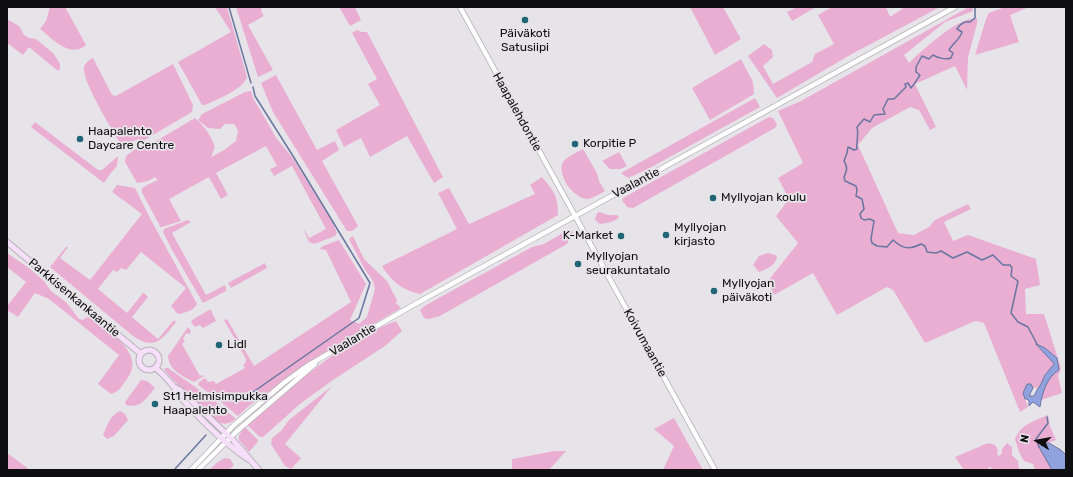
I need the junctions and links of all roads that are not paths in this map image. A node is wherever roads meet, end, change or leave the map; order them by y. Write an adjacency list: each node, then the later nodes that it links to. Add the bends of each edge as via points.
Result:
1 (460, 7): 3 (street, Haapalehdontie)
2 (955, 7): 3 (street, Vaalantie)
3 (575, 216): 6 (street, Vaalantie); 17 (street, Koivumaantie)
4 (7, 242): 5 (main road, Parkkisenkankaantie)
5 (141, 354): 7 (main road, via 142,367 149,370); 7 (main road, via 147,350 155,352 159,359)
6 (319, 360): 9 (street, Vaalantie, via 285,382); 10 (street, Vaalantie)
7 (156, 368): 8 (main road)
8 (174, 387): 9 (main road); 11 (main road, via 176,393)
9 (226, 433): 10 (main road); 11 (street, Vaalantie)
10 (230, 437): 12 (street, Vaalantie); 13 (main road)
11 (221, 438): 12 (main road); 14 (street, Vaalantie)
12 (225, 442): 13 (main road); 15 (street, Vaalantie)
13 (248, 459): 16 (main road)
14 (191, 470)
15 (198, 470)
16 (259, 470)
17 (715, 470)

